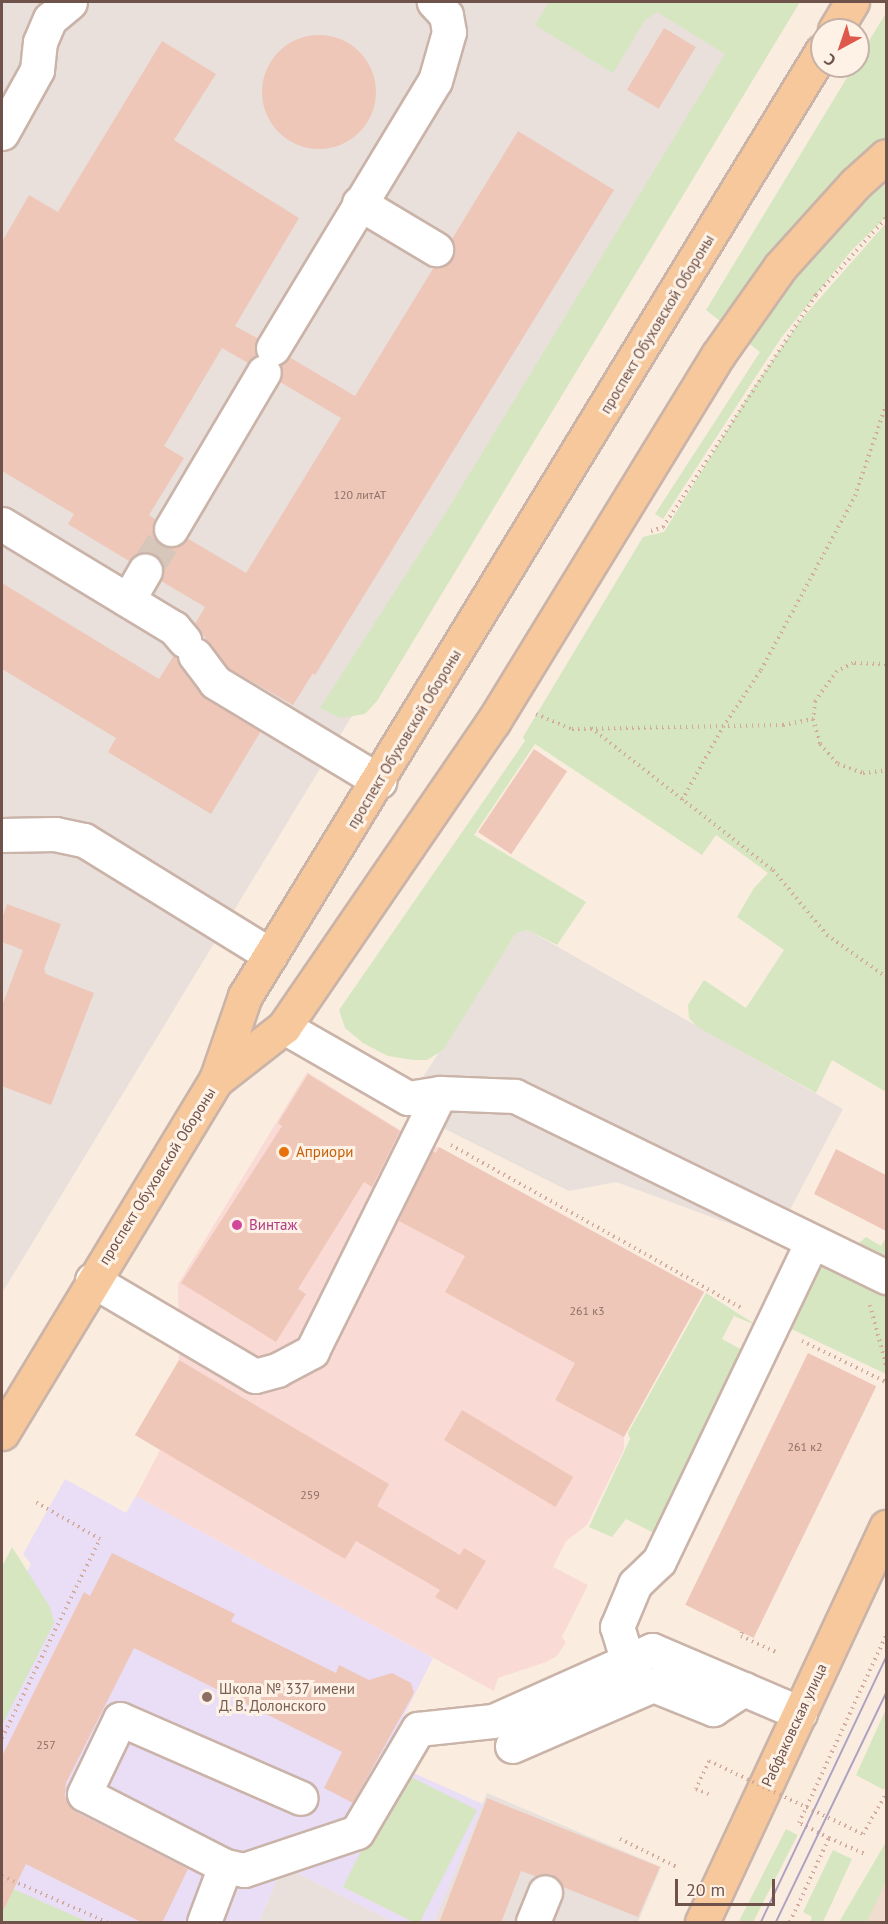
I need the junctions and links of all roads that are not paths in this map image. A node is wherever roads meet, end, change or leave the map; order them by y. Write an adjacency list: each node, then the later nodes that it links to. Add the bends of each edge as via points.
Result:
1 (70, 2): 6 (lane, via 50,19 40,42 37,70)
2 (434, 2): 8 (lane, via 446,15 449,32 435,81)
3 (852, 2): 4 (main road)
4 (842, 18)
5 (810, 71): 14 (main road, проспект Обуховской Обороны)
6 (2, 133)
7 (886, 156): 17 (main road, via 856,183 780,267 718,355 493,722)
8 (359, 203): 9 (lane); 11 (lane)
9 (436, 249)
10 (2, 524): 13 (lane)
11 (171, 529)
12 (145, 571): 13 (lane)
13 (128, 600): 14 (lane, via 174,628 215,682)
14 (379, 781): 16 (main road, проспект Обуховской Обороны)
15 (2, 836): 16 (lane, via 55,834 84,840)
16 (270, 956): 18 (main road, проспект Обуховской Обороны, via 245,996)
17 (284, 1027): 18 (main road); 19 (lane, via 408,1098)
18 (216, 1080): 22 (main road, проспект Обуховской Обороны)
19 (440, 1093): 20 (lane, via 514,1096); 22 (lane, via 312,1350 277,1370 255,1376)
20 (812, 1242): 21 (lane); 25 (lane, via 659,1561 635,1584 617,1627)
21 (886, 1277)
22 (92, 1280): 23 (main road, проспект Обуховской Обороны)
23 (2, 1433)
24 (886, 1527): 27 (main road, Рабфаковская улица)
25 (627, 1659): 26 (lane, via 652,1650); 30 (lane, via 493,1721 418,1729 357,1832 243,1870)
26 (744, 1689): 27 (lane); 28 (lane, via 713,1709 652,1685)
27 (800, 1713): 34 (main road, Рабфаковская улица)
28 (512, 1746)
29 (301, 1798): 30 (lane, via 120,1719 84,1794)
30 (225, 1866): 32 (lane)
31 (545, 1892): 33 (lane)
32 (204, 1923)
33 (533, 1923)
34 (702, 1923)

